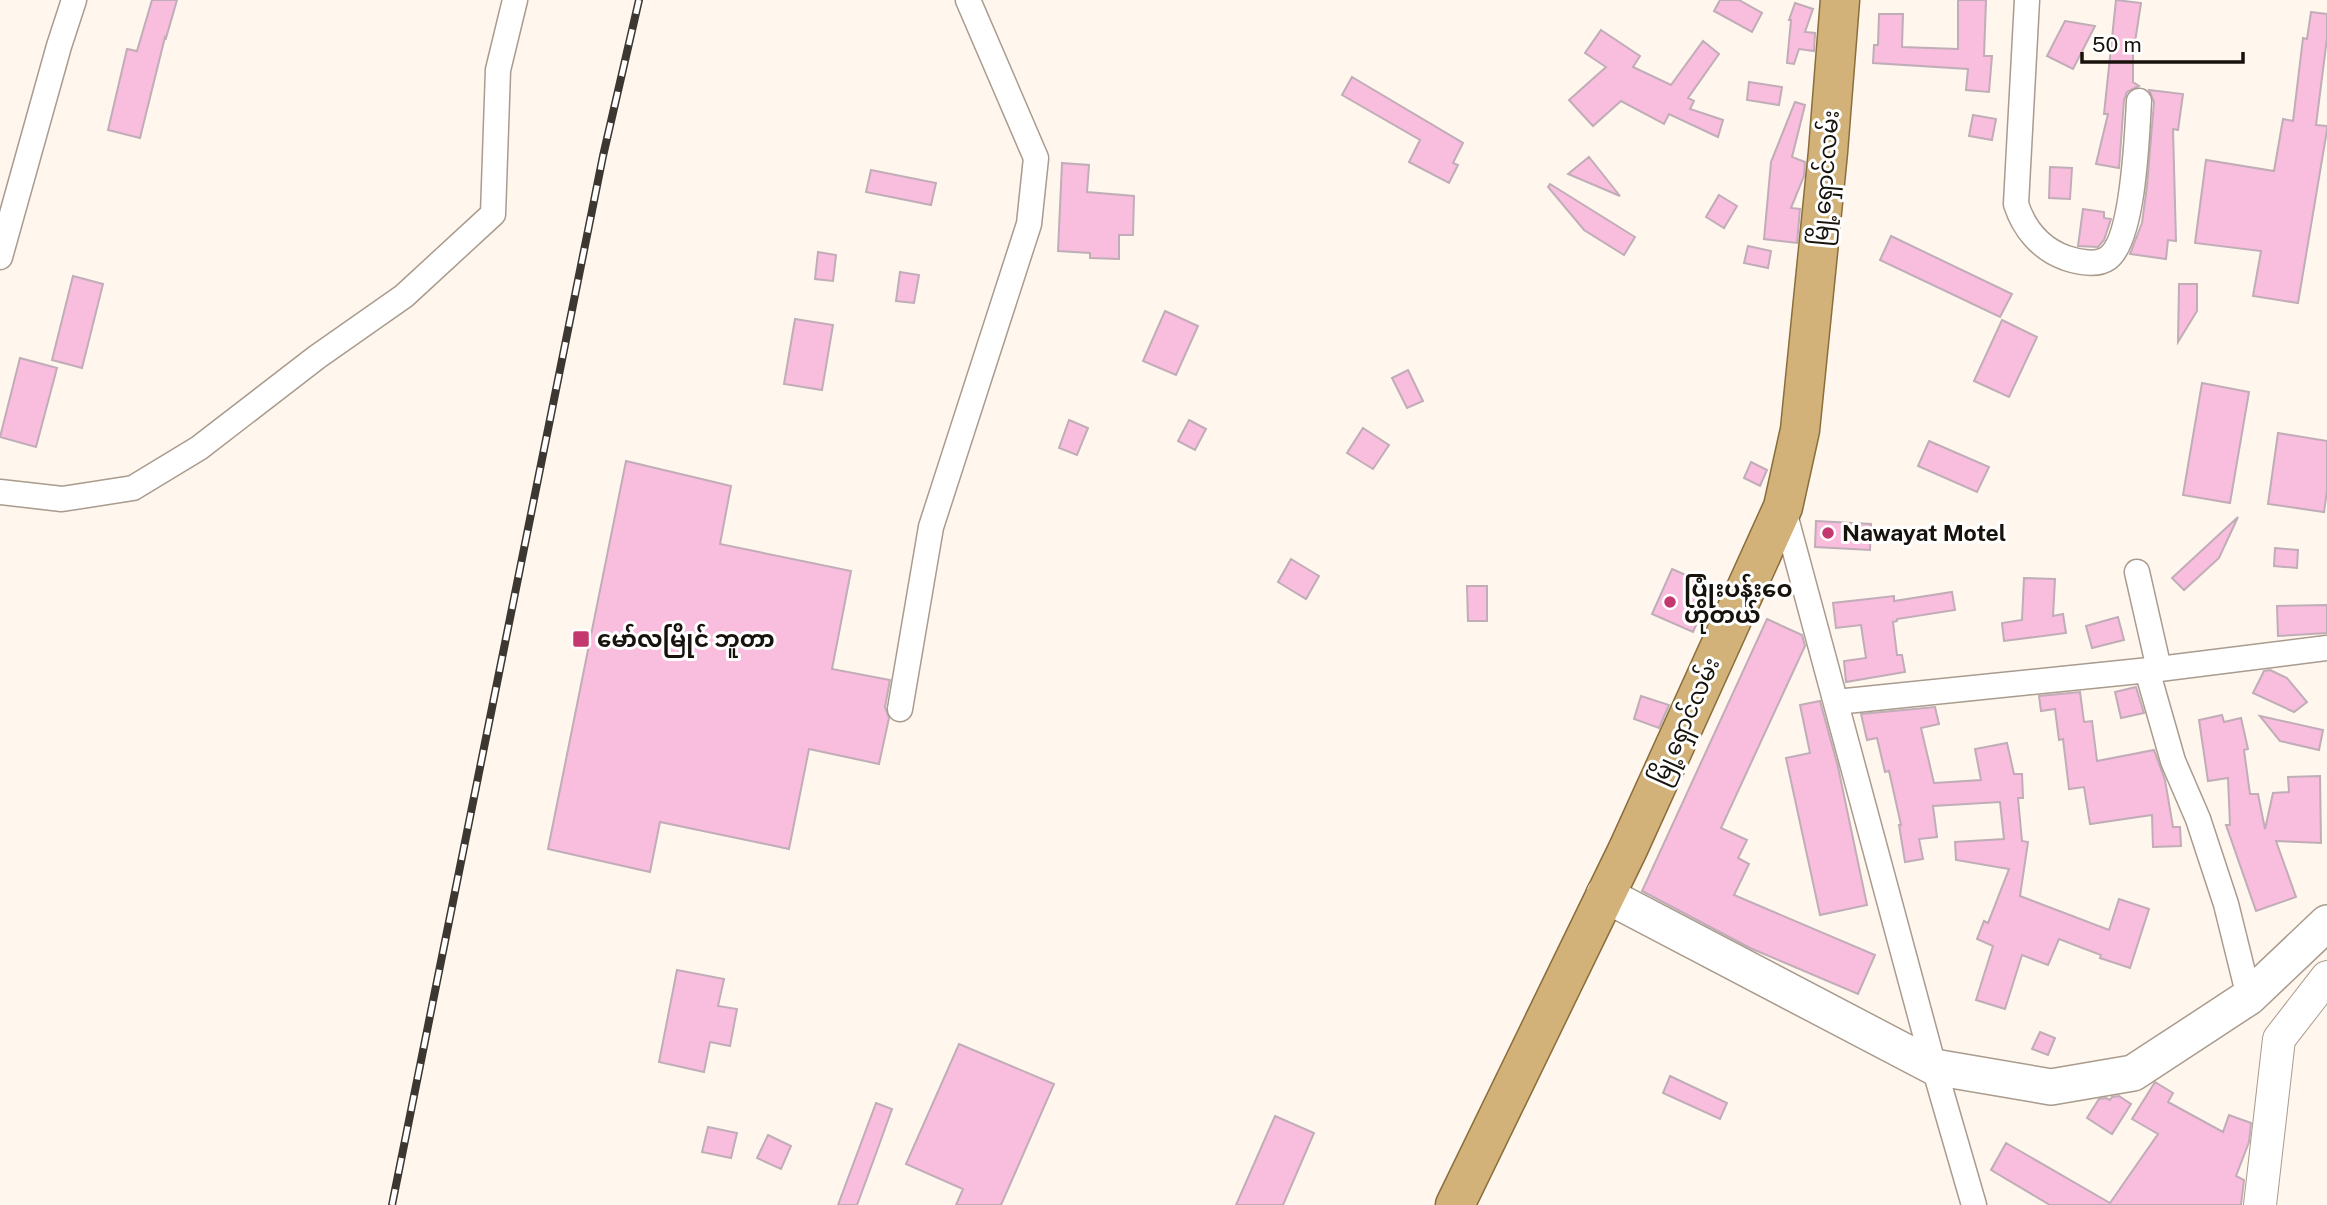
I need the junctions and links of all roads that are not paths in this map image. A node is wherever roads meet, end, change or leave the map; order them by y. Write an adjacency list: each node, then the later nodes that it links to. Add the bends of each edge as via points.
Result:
1 (75, 0): 7 (street)
2 (515, 0): 8 (street, via 498,70 493,214 404,296 198,448 134,488 62,499)
3 (968, 0): 14 (street, via 1036,158 1029,224 931,527)
4 (1840, 0): 9 (highway, မြို့ရှောင်လမ်း, via 1800,430)
5 (2028, 0): 6 (street, via 2016,204 2028,232 2045,247 2087,263 2109,257 2116,247 2131,200)
6 (2139, 101)
7 (0, 257)
8 (0, 492)
9 (1783, 507): 13 (street); 15 (highway, မြို့ရှောင်လမ်း)
10 (2137, 572): 12 (street)
11 (2327, 648): 12 (street)
12 (2153, 670): 13 (street); 18 (street, via 2173,761 2226,904)
13 (1836, 702): 19 (street)
14 (900, 709)
15 (1604, 894): 19 (main road); 20 (highway, မြို့ရှောင်လမ်း)
16 (2327, 923): 18 (main road)
17 (2327, 977): 22 (street, via 2279,1039)
18 (2249, 997): 19 (main road, via 2133,1073 2051,1087)
19 (1934, 1067): 21 (street)
20 (1455, 1205)
21 (1974, 1205)
22 (2260, 1205)

